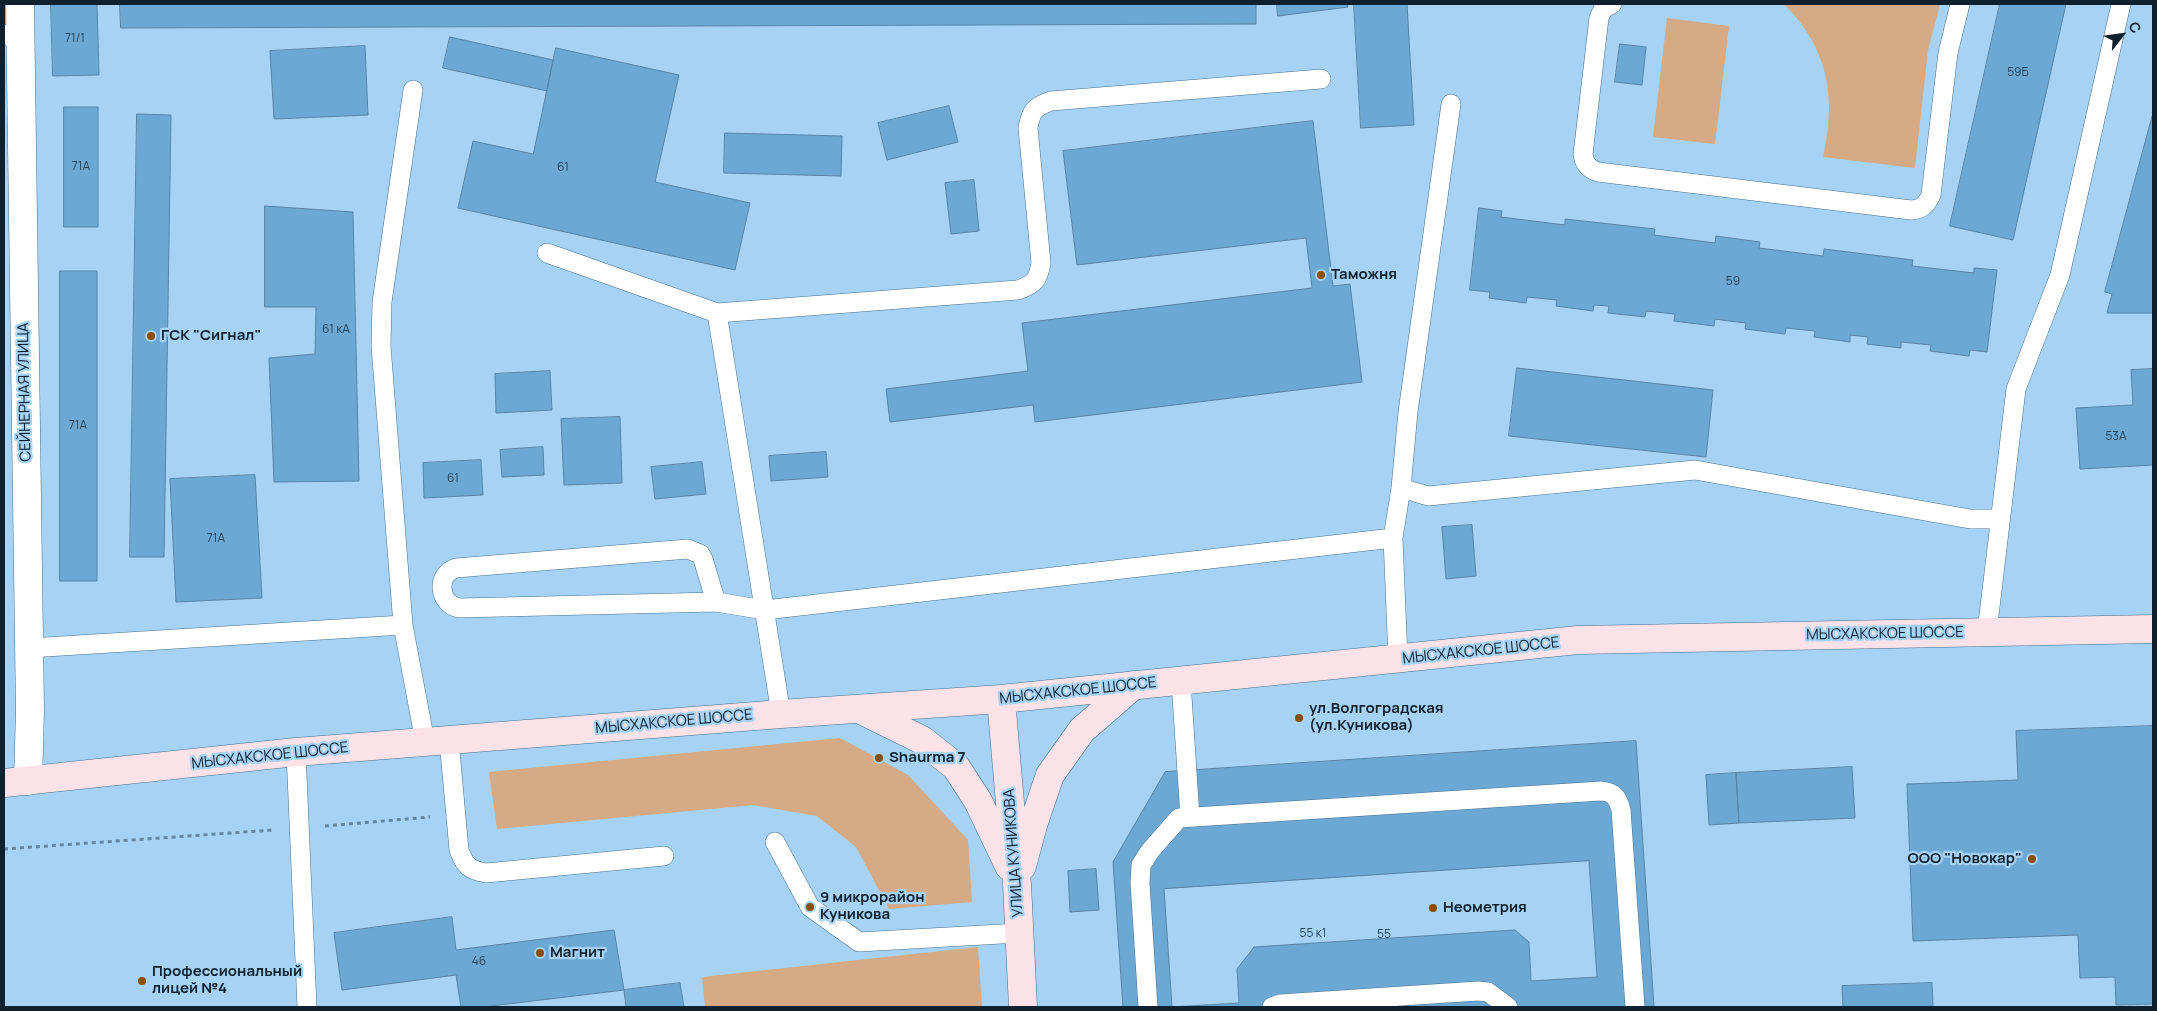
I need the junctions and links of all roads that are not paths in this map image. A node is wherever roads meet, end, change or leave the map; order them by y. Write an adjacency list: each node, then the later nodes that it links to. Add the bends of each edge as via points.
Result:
1 (20, 4): 5 (street, СЕЙНЕРНАЯ УЛИЦА)
2 (1612, 4): 3 (lane, via 1603,9 1599,18 1584,154 1584,161 1590,169 1911,210 1927,205 1931,195 1948,53)
3 (1960, 4)
4 (2121, 4): 12 (lane, via 2060,275 2016,389)
5 (9, 40): 19 (street, СЕЙНЕРНАЯ УЛИЦА)
6 (1321, 79): 10 (lane, via 1051,102 1039,106 1030,116 1028,128 1041,263 1038,276 1030,286 1018,290)
7 (413, 90): 16 (lane, via 382,302 381,346)
8 (1451, 104): 11 (lane, via 1408,412)
9 (547, 253): 10 (lane)
10 (717, 314): 15 (lane)
11 (1401, 488): 12 (lane, via 1428,496 1694,470 1970,519); 13 (lane)
12 (2000, 519): 18 (lane)
13 (1393, 538): 15 (lane); 20 (lane)
14 (716, 602): 14 (lane, via 459,608 446,602 443,577 448,570 456,568 688,549 695,550 703,559); 15 (lane)
15 (764, 610): 25 (lane)
16 (403, 625): 19 (lane); 26 (lane)
17 (2153, 629): 18 (street, МЫСХАКСКОЕ ШОССЕ)
18 (1987, 632): 20 (street, МЫСХАКСКОЕ ШОССЕ, via 1578,640)
19 (29, 648): 28 (street, СЕЙНЕРНАЯ УЛИЦА)
20 (1398, 659): 21 (street, МЫСХАКСКОЕ ШОССЕ)
21 (1181, 681): 22 (street, МЫСХАКСКОЕ ШОССЕ); 29 (lane)
22 (1134, 685): 23 (street, МЫСХАКСКОЕ ШОССЕ); 32 (street, via 1082,730 1050,775)
23 (1001, 699): 24 (street, МЫСХАКСКОЕ ШОССЕ); 32 (street, УЛИЦА КУНИКОВА)
24 (858, 708): 25 (street, МЫСХАКСКОЕ ШОССЕ); 32 (street, via 922,740 956,767 978,802)
25 (780, 714): 26 (street, МЫСХАКСКОЕ ШОССЕ)
26 (437, 741): 27 (street, МЫСХАКСКОЕ ШОССЕ); 31 (lane, via 456,815 459,850 464,862 473,870 486,873)
27 (296, 752): 28 (street, МЫСХАКСКОЕ ШОССЕ); 34 (lane)
28 (16, 782)
29 (1190, 817): 36 (lane, via 1179,818 1141,865); 39 (lane, via 1610,792 1618,799 1622,810)
30 (775, 842): 33 (lane, via 810,907 859,942)
31 (664, 856)
32 (1017, 884): 33 (street, УЛИЦА КУНИКОВА)
33 (1019, 933): 35 (street, УЛИЦА КУНИКОВА)
34 (307, 1007)
35 (1023, 1007)
36 (1148, 1007)
37 (1272, 1007): 38 (lane, via 1478,991 1488,992)
38 (1508, 1007)
39 (1635, 1007)

